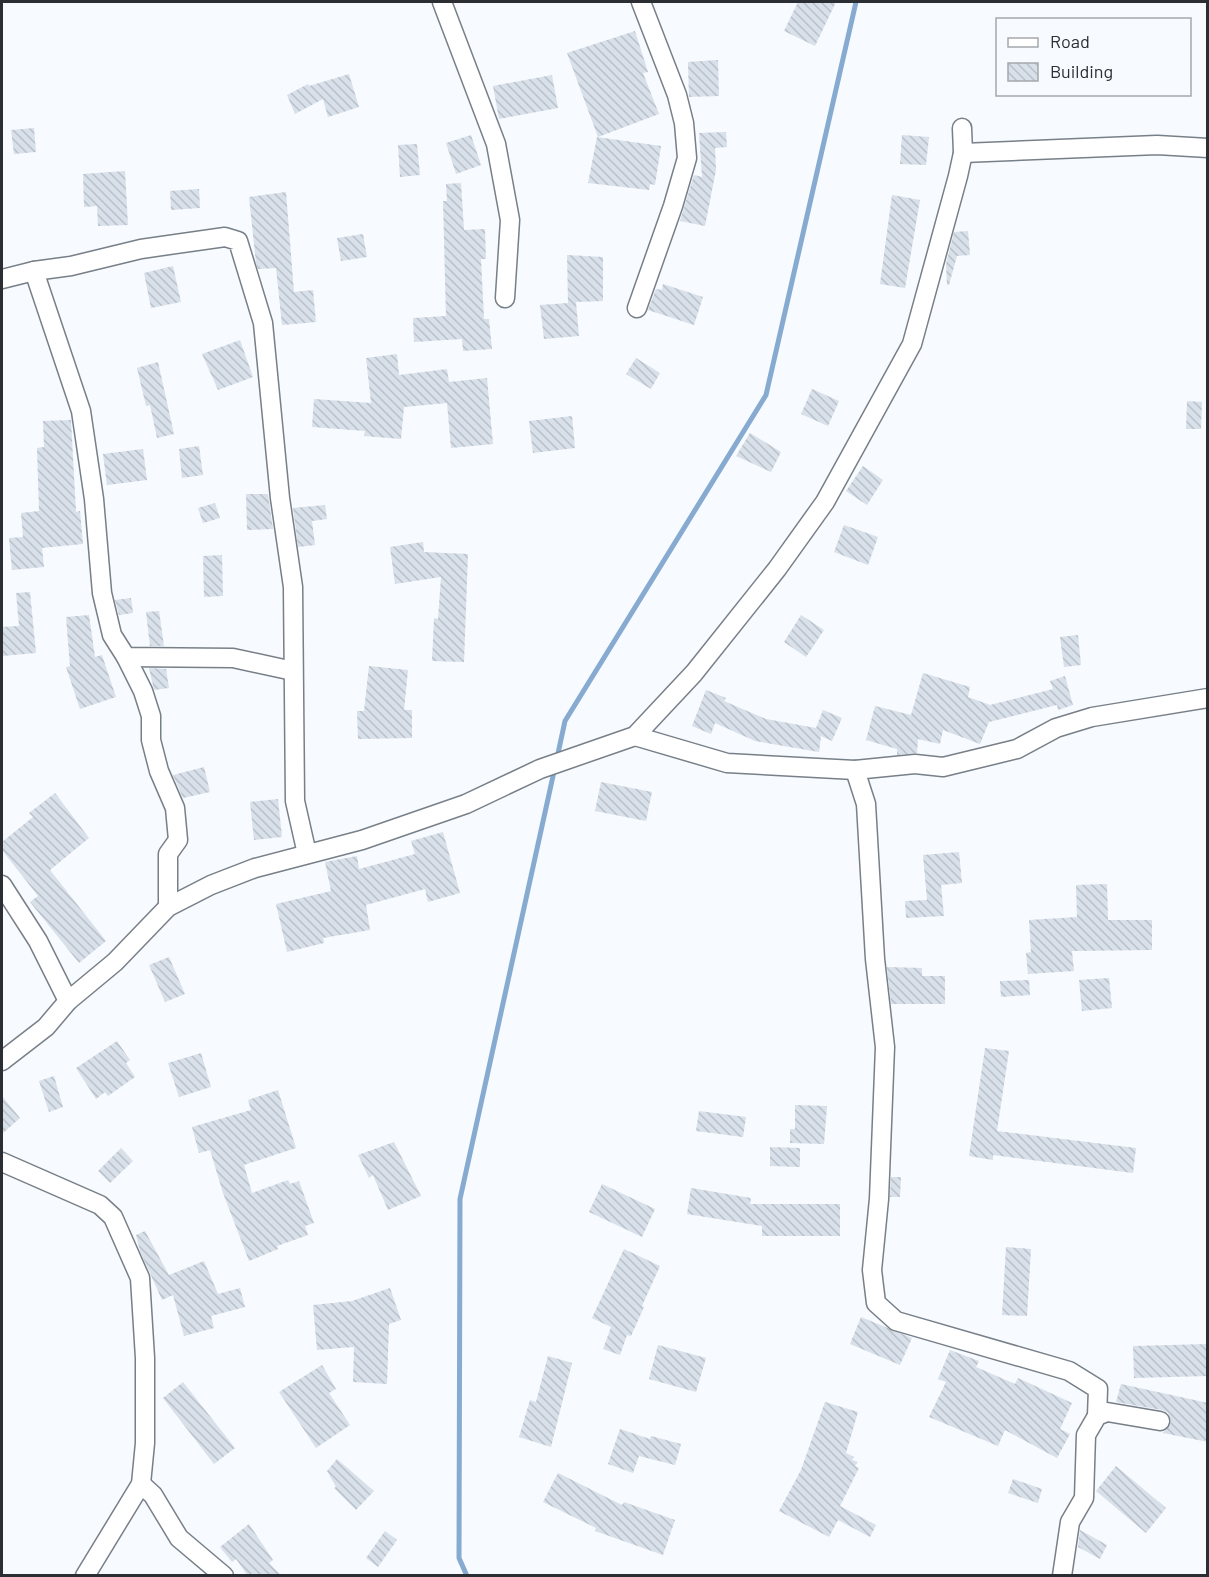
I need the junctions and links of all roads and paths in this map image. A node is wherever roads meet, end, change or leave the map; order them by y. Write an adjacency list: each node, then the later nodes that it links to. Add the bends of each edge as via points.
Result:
1 (442, 2): 8 (street, via 496,144 510,220)
2 (641, 2): 9 (street, via 677,94 687,158)
3 (962, 128): 5 (street)
4 (1208, 148): 5 (street, via 1157,146)
5 (963, 153): 13 (street, via 912,344 831,491 777,568 694,673)
6 (34, 271): 7 (street); 10 (street, via 81,411 102,593 112,634); 11 (street, via 71,267 141,249 225,237 238,241 263,323 293,588)
7 (2, 279)
8 (505, 298)
9 (637, 308)
10 (126, 657): 11 (street, via 233,658); 17 (street, via 143,691 159,771 175,808 178,840 168,854)
11 (293, 671): 15 (street, via 295,801)
12 (1208, 698): 14 (street, via 1092,717 1056,728 1017,749 971,762)
13 (635, 735): 14 (street, via 727,762); 15 (street, via 540,769 417,822)
14 (855, 770): 21 (street, via 866,804 875,959 885,1047 872,1270 876,1303 896,1321 1069,1371 1098,1389)
15 (307, 854): 17 (street, via 255,868)
16 (2, 885): 18 (street, via 39,942)
17 (168, 907): 18 (street, via 115,962)
18 (68, 1001): 19 (street, via 46,1027)
19 (2, 1061)
20 (2, 1162): 23 (street, via 100,1205 113,1217 140,1278 145,1358)
21 (1097, 1416): 22 (street, via 1107,1412); 26 (street, via 1086,1435 1084,1498 1070,1522)
22 (1160, 1421)
23 (141, 1484): 24 (street); 25 (street, via 179,1538)
24 (85, 1575)
25 (224, 1575)
26 (1062, 1575)

